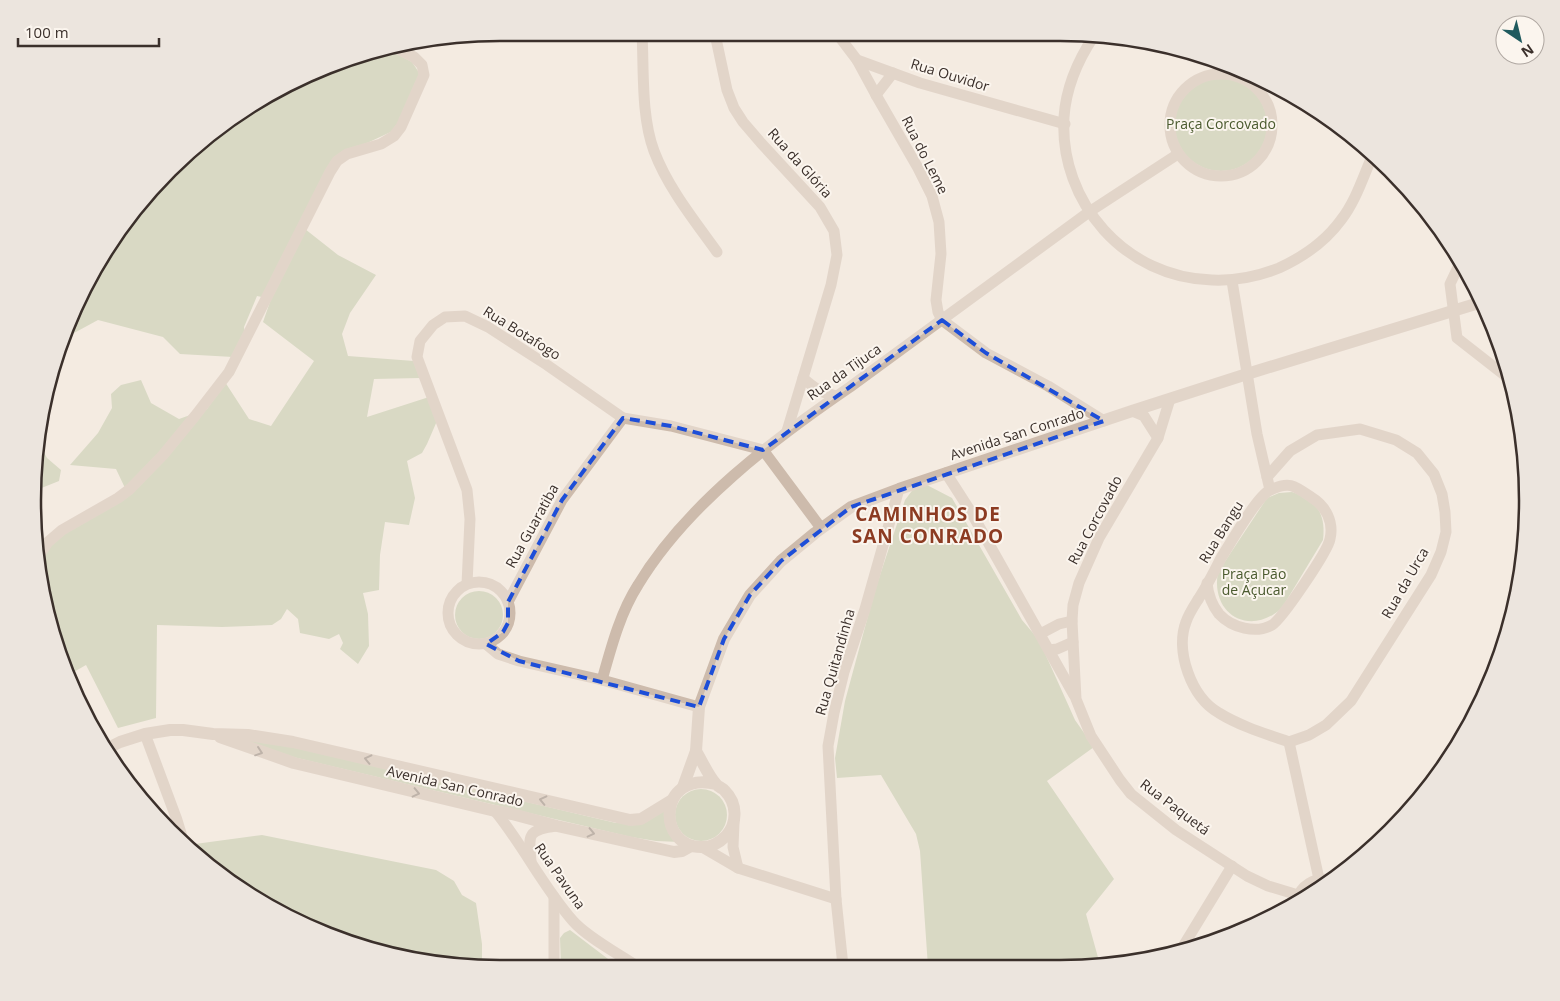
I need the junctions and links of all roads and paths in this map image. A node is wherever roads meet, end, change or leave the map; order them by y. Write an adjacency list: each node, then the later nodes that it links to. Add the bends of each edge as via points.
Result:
1 (642, 41): 16 (street, via 646,117 654,149 663,172)
2 (716, 41): 24 (street, Rua da Glória, via 734,108 761,143 820,206 834,231 837,255 831,285)
3 (843, 41): 6 (street)
4 (1090, 42): 12 (street, via 1078,62 1068,91)
5 (404, 52): 38 (street, via 422,65 424,76 401,127 381,144 347,154 337,161 229,372 162,455 130,488 62,530)
6 (857, 60): 7 (street, Rua Ouvidor); 11 (street, Rua do Leme)
7 (893, 73): 11 (street); 12 (street, Rua Ouvidor)
8 (1245, 81): 13 (street, via 1230,75 1213,75 1197,80 1183,91 1174,105 1170,121 1171,138)
9 (1249, 82): 10 (street)
10 (1266, 91): 13 (street, via 1272,122 1270,138 1263,154 1251,166 1237,174 1204,174 1189,166)
11 (876, 95): 21 (street, Rua do Leme, via 932,196 939,222 941,254 936,300)
12 (1064, 124): 15 (street, via 1071,174)
13 (1178, 154): 15 (street, Rua da Tijuca)
14 (1371, 164): 18 (street, via 1355,200 1325,238 1298,260 1264,274)
15 (1089, 212): 18 (street, via 1114,242 1140,260 1165,272 1196,280); 21 (street, Rua da Tijuca)
16 (717, 252)
17 (1456, 270): 20 (street, via 1450,284)
18 (1232, 281): 23 (street)
19 (1474, 304): 20 (street, Avenida San Conrado)
20 (1453, 311): 22 (street, via 1457,338); 23 (street, Avenida San Conrado)
21 (942, 320): 25 (street, Rua da Tijuca); 29 (street, via 986,353)
22 (1499, 370)
23 (1247, 374): 26 (street, Avenida San Conrado); 34 (street)
24 (803, 378): 25 (street, via 813,388); 30 (street, Rua da Glória)
25 (836, 396): 30 (street, Rua da Tijuca)
26 (1170, 399): 27 (street, Avenida San Conrado); 31 (street, Rua Corcovado)
27 (1132, 411): 29 (street, Avenida San Conrado); 31 (street, via 1144,416)
28 (622, 418): 32 (street, Rua Botafogo, via 671,426); 40 (street, Rua Botafogo, via 488,327 465,316 445,317 433,324 420,341 418,357 467,490 470,519); 41 (street, Rua Guaratiba, via 562,500)
29 (1104, 421): 33 (street, Avenida San Conrado)
30 (787, 431): 32 (street, Rua da Tijuca)
31 (1158, 438): 42 (street, Rua Corcovado, via 1099,538 1079,583)
32 (763, 450): 37 (street); 47 (street, Rua da Tijuca, via 683,526 636,586)
33 (946, 473): 35 (street, Avenida San Conrado); 43 (street, Rua Paquetá)
34 (1267, 477): 36 (street); 52 (street, Rua da Urca, via 1290,450 1317,435 1360,429 1396,440 1417,453 1434,474 1445,512 1442,552 1351,701 1326,725)
35 (899, 489): 37 (street, Avenida San Conrado, via 851,507); 71 (street, Rua Quitandinha, via 844,672 828,746)
36 (1270, 490): 39 (street, Rua Bangu, via 1256,503); 39 (street, via 1292,485 1324,508 1331,524 1330,541 1300,589 1274,624 1262,629 1248,629 1220,615 1212,603)
37 (821, 528): 49 (street, Avenida San Conrado, via 781,561 750,595 724,639)
38 (44, 548)
39 (1207, 583): 52 (street, Rua Bangu, via 1186,620 1182,635 1183,654 1192,682 1218,712)
40 (466, 584): 41 (street, via 481,582 494,586); 45 (street, via 449,603 447,618 450,628 465,642)
41 (508, 602): 45 (street, via 510,612 504,632)
42 (1072, 621): 43 (street); 44 (street, Rua Paquetá)
43 (1040, 634): 46 (street, Rua Paquetá)
44 (1073, 642): 46 (street); 48 (street, Rua Paquetá)
45 (486, 644): 47 (street, via 498,654 519,661)
46 (1049, 650): 48 (street, Rua Paquetá)
47 (602, 680): 49 (street)
48 (1076, 699): 64 (street, Rua Paquetá, via 1091,736 1131,794 1176,830)
49 (699, 707): 54 (street, Avenida San Conrado)
50 (145, 734): 51 (street, Avenida San Conrado, via 182,730); 53 (street, Avenida San Conrado); 61 (street)
51 (213, 734): 57 (street, Avenida San Conrado, one-way to 51, via 641,818 630,820 293,742); 58 (street, Avenida San Conrado, one-way to 58, via 289,762)
52 (1289, 742): 66 (street)
53 (113, 746)
54 (696, 751): 55 (street); 56 (street, Avenida San Conrado)
55 (716, 784): 56 (street, via 693,782); 59 (street, via 732,800)
56 (683, 788): 57 (street)
57 (672, 800): 62 (street, via 669,811 674,832 682,840)
58 (494, 811): 60 (street, Avenida San Conrado); 63 (street, Rua Pavuna)
59 (734, 822): 62 (street, via 722,840 713,845); 65 (street, via 733,847)
60 (557, 826): 62 (street, Avenida San Conrado, one-way to 62, via 674,852); 63 (street, via 540,828 532,834 529,842)
61 (180, 828)
62 (697, 846): 65 (street)
63 (531, 863): 70 (street, Rua Pavuna)
64 (1232, 866): 69 (street, Rua Paquetá); 72 (street)
65 (738, 868): 71 (street)
66 (1324, 876)
67 (1314, 882): 68 (street)
68 (1303, 889)
69 (1292, 896)
70 (554, 897): 73 (street); 74 (street, Rua Pavuna, via 574,922)
71 (836, 899): 75 (street, Rua Quitandinha)
72 (1186, 942)
73 (554, 960)
74 (627, 960)
75 (842, 960)

